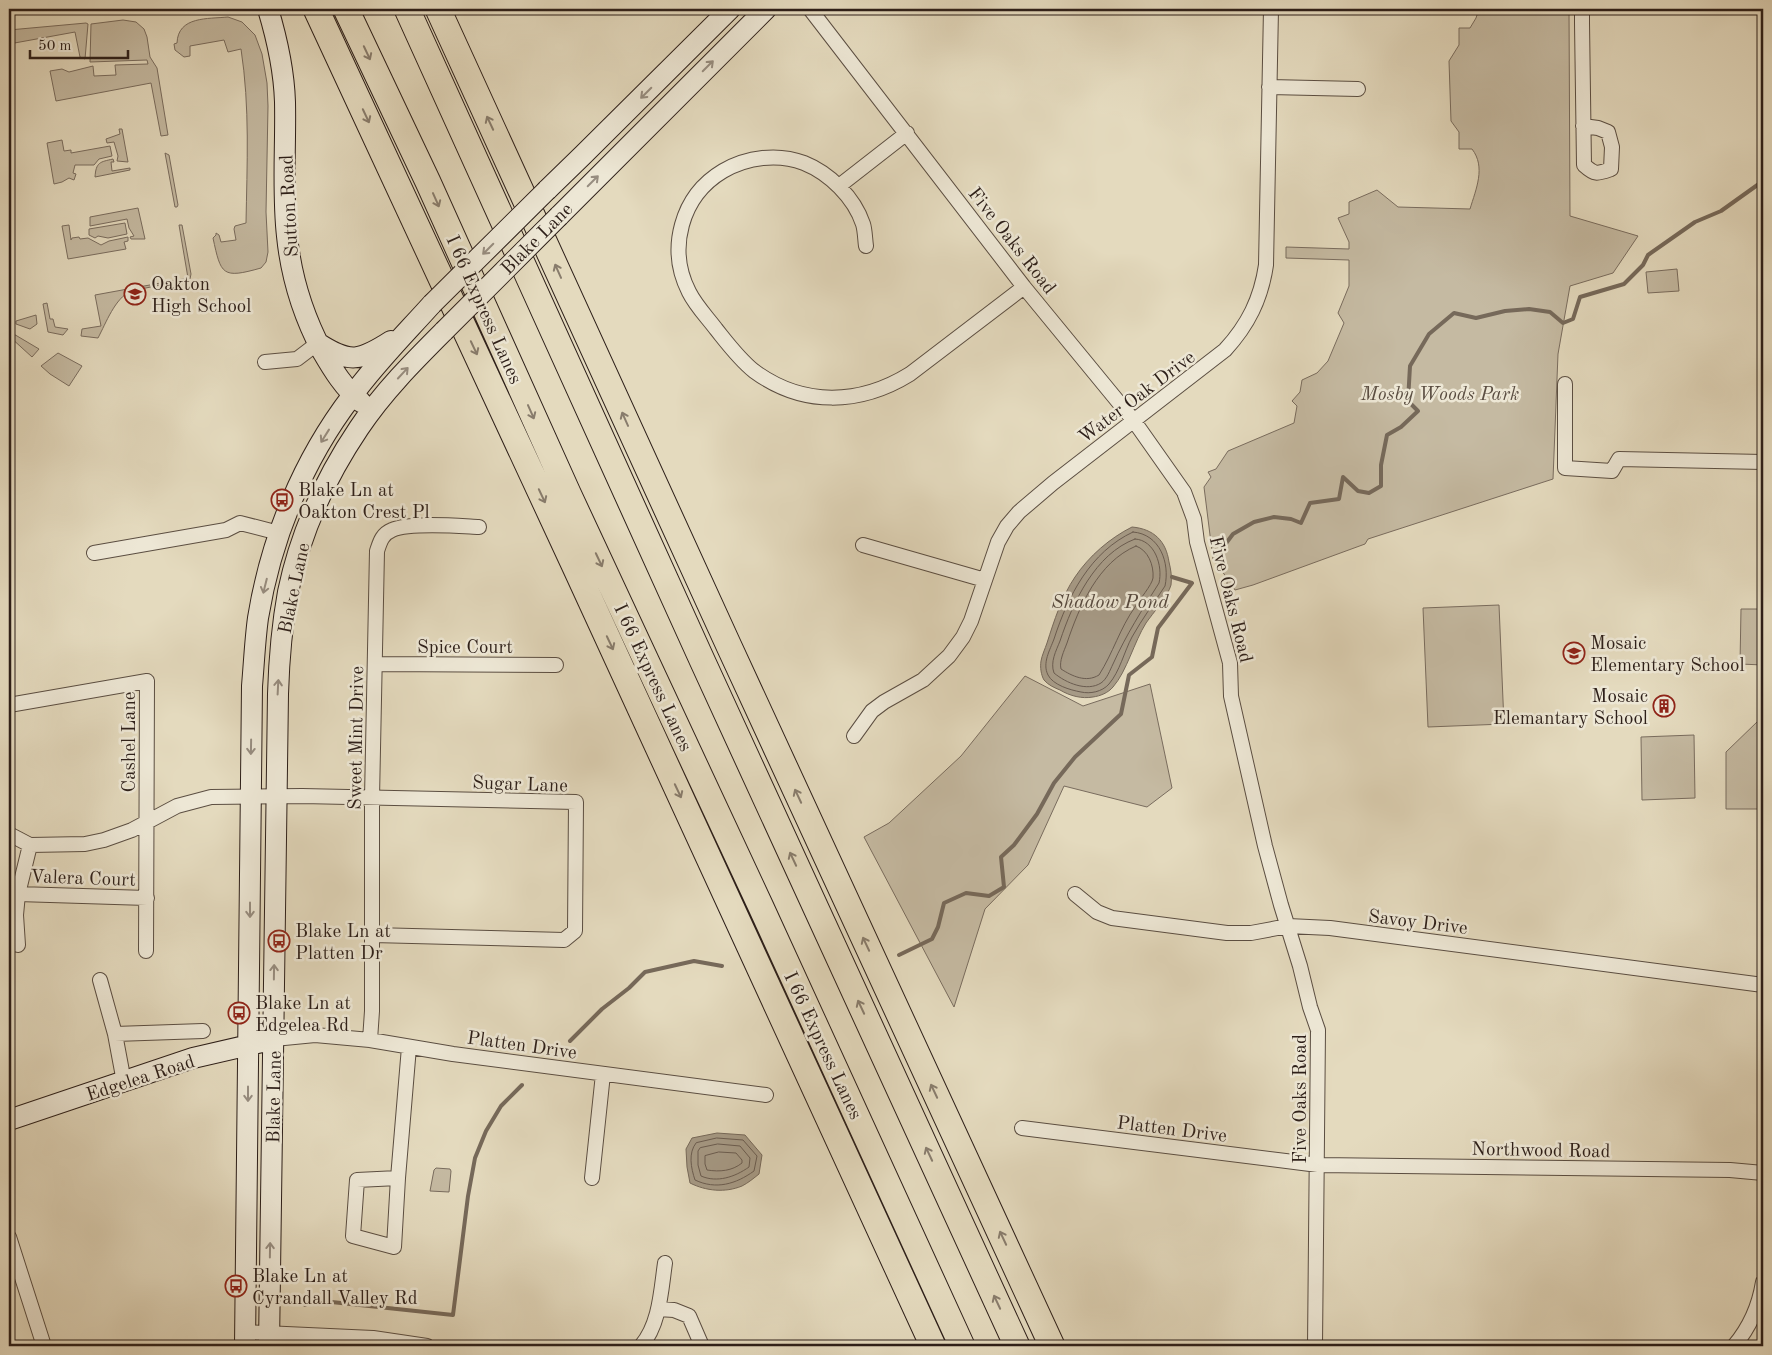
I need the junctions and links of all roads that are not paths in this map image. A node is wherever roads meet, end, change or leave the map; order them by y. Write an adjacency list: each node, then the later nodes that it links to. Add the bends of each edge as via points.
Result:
1 (268, 9): 19 (main road, Sutton Road, via 283,76 285,213 289,254 302,309)
2 (316, 9): 75 (highway, one-way to 75)
3 (346, 9): 76 (highway, I 66 Express Lanes, one-way to 76)
4 (407, 9): 77 (highway, one-way to 4)
5 (438, 9): 78 (highway, one-way to 5)
6 (730, 9): 18 (main road, Blake Lane, one-way to 18, bridge)
7 (766, 9): 23 (main road, Blake Lane, one-way to 7, bridge, via 444,331)
8 (810, 9): 14 (street, Five Oaks Road)
9 (1271, 9): 11 (street, Water Oak Drive)
10 (1582, 9): 13 (street)
11 (1269, 87): 12 (street); 24 (street, Water Oak Drive, via 1266,265 1259,298 1243,329 1225,350)
12 (1358, 89)
13 (1583, 126)
14 (907, 133): 15 (street); 17 (street, Five Oaks Road)
15 (839, 186): 16 (street, via 863,224); 17 (street, via 802,162 776,158 751,160 729,167 708,182 682,221 678,239 680,267 690,293 738,356 772,382 798,393 825,398 852,397 879,390 910,374)
16 (866, 246)
17 (1024, 287): 24 (street, Five Oaks Road)
18 (407, 331): 19 (main road, via 361,357 341,356); 22 (main road, Blake Lane)
19 (318, 343): 20 (street, via 297,359); 22 (main road, Sutton Road)
20 (265, 362)
21 (1565, 384): 25 (street, via 1566,468 1612,471 1619,460)
22 (352, 395): 23 (main road, Sutton Road); 27 (main road, Blake Lane, one-way to 27, via 316,451)
23 (372, 411): 36 (main road, Blake Lane, one-way to 23, via 279,659 289,591 319,499)
24 (1134, 420): 30 (street, Water Oak Drive, via 1019,512 998,542); 44 (street, Five Oaks Road, via 1184,492 1194,519 1197,542 1230,663 1232,696 1265,846)
25 (1763, 462)
26 (479, 527): 31 (street, Sweet Mint Drive, via 404,526 390,530 381,539 376,570)
27 (279, 533): 29 (street, via 240,523 226,530); 35 (main road, Blake Lane, one-way to 35, via 264,589 254,648)
28 (863, 545): 30 (street)
29 (94, 553)
30 (986, 580): 34 (street, Water Oak Drive, via 971,621 949,656 923,680 872,711)
31 (375, 664): 32 (street, Spice Court); 37 (street, Sweet Mint Drive)
32 (556, 665)
33 (9, 705): 38 (street, Cashel Lane, via 146,682)
34 (854, 736)
35 (251, 796): 36 (street, Sugar Lane); 38 (street, Sugar Lane, via 211,797 189,802); 54 (main road, Blake Lane, one-way to 54)
36 (276, 796): 37 (street, Sugar Lane); 52 (main road, Blake Lane, one-way to 36)
37 (372, 798): 45 (street, Sweet Mint Drive); 45 (street, Sugar Lane, via 576,802 575,931 564,940)
38 (146, 822): 40 (street, Sugar Lane, via 104,840 64,846); 43 (street, Valera Court)
39 (9, 834): 40 (street)
40 (30, 846): 41 (street, Valera Court)
41 (18, 894): 43 (street, Valera Court); 46 (street, Valera Court)
42 (1075, 894): 44 (street, Savoy Drive, via 1097,912 1112,918 1226,933 1251,933)
43 (146, 898): 47 (street, Valera Court)
44 (1288, 926): 49 (street, Savoy Drive, via 1330,928); 61 (street, Five Oaks Road, via 1318,1030)
45 (373, 935): 53 (street, Sweet Mint Drive)
46 (18, 945)
47 (146, 952)
48 (100, 980): 51 (street)
49 (1763, 985)
50 (202, 1031): 51 (street)
51 (114, 1034): 57 (street)
52 (274, 1039): 53 (street, Platten Drive, via 315,1035); 54 (main road, Edgelea Road); 70 (main road, Blake Lane, one-way to 52)
53 (370, 1040): 55 (street, Platten Drive)
54 (249, 1046): 57 (main road, Edgelea Road, via 193,1058); 69 (main road, Blake Lane, one-way to 69)
55 (409, 1047): 56 (street, Platten Drive); 63 (street)
56 (604, 1074): 58 (street, Platten Drive); 64 (street)
57 (124, 1082): 59 (main road, Edgelea Road)
58 (766, 1095)
59 (9, 1120)
60 (1022, 1128): 61 (street, Platten Drive)
61 (1318, 1165): 62 (street, Northwood Road); 79 (street, Five Oaks Road)
62 (1763, 1173)
63 (398, 1178): 63 (street, via 394,1247 353,1236 357,1180)
64 (592, 1178)
65 (9, 1237): 71 (street)
66 (665, 1263): 68 (street)
67 (1763, 1282): 80 (street, via 1757,1309)
68 (658, 1309): 73 (street); 74 (street, via 674,1310 688,1316)
69 (245, 1339): 70 (street)
70 (269, 1340): 72 (street, via 372,1338)
71 (44, 1346)
72 (427, 1346)
73 (641, 1346)
74 (702, 1346)
75 (933, 1346)
76 (962, 1346)
77 (1017, 1346)
78 (1052, 1346)
79 (1315, 1346)
80 (1734, 1346)

